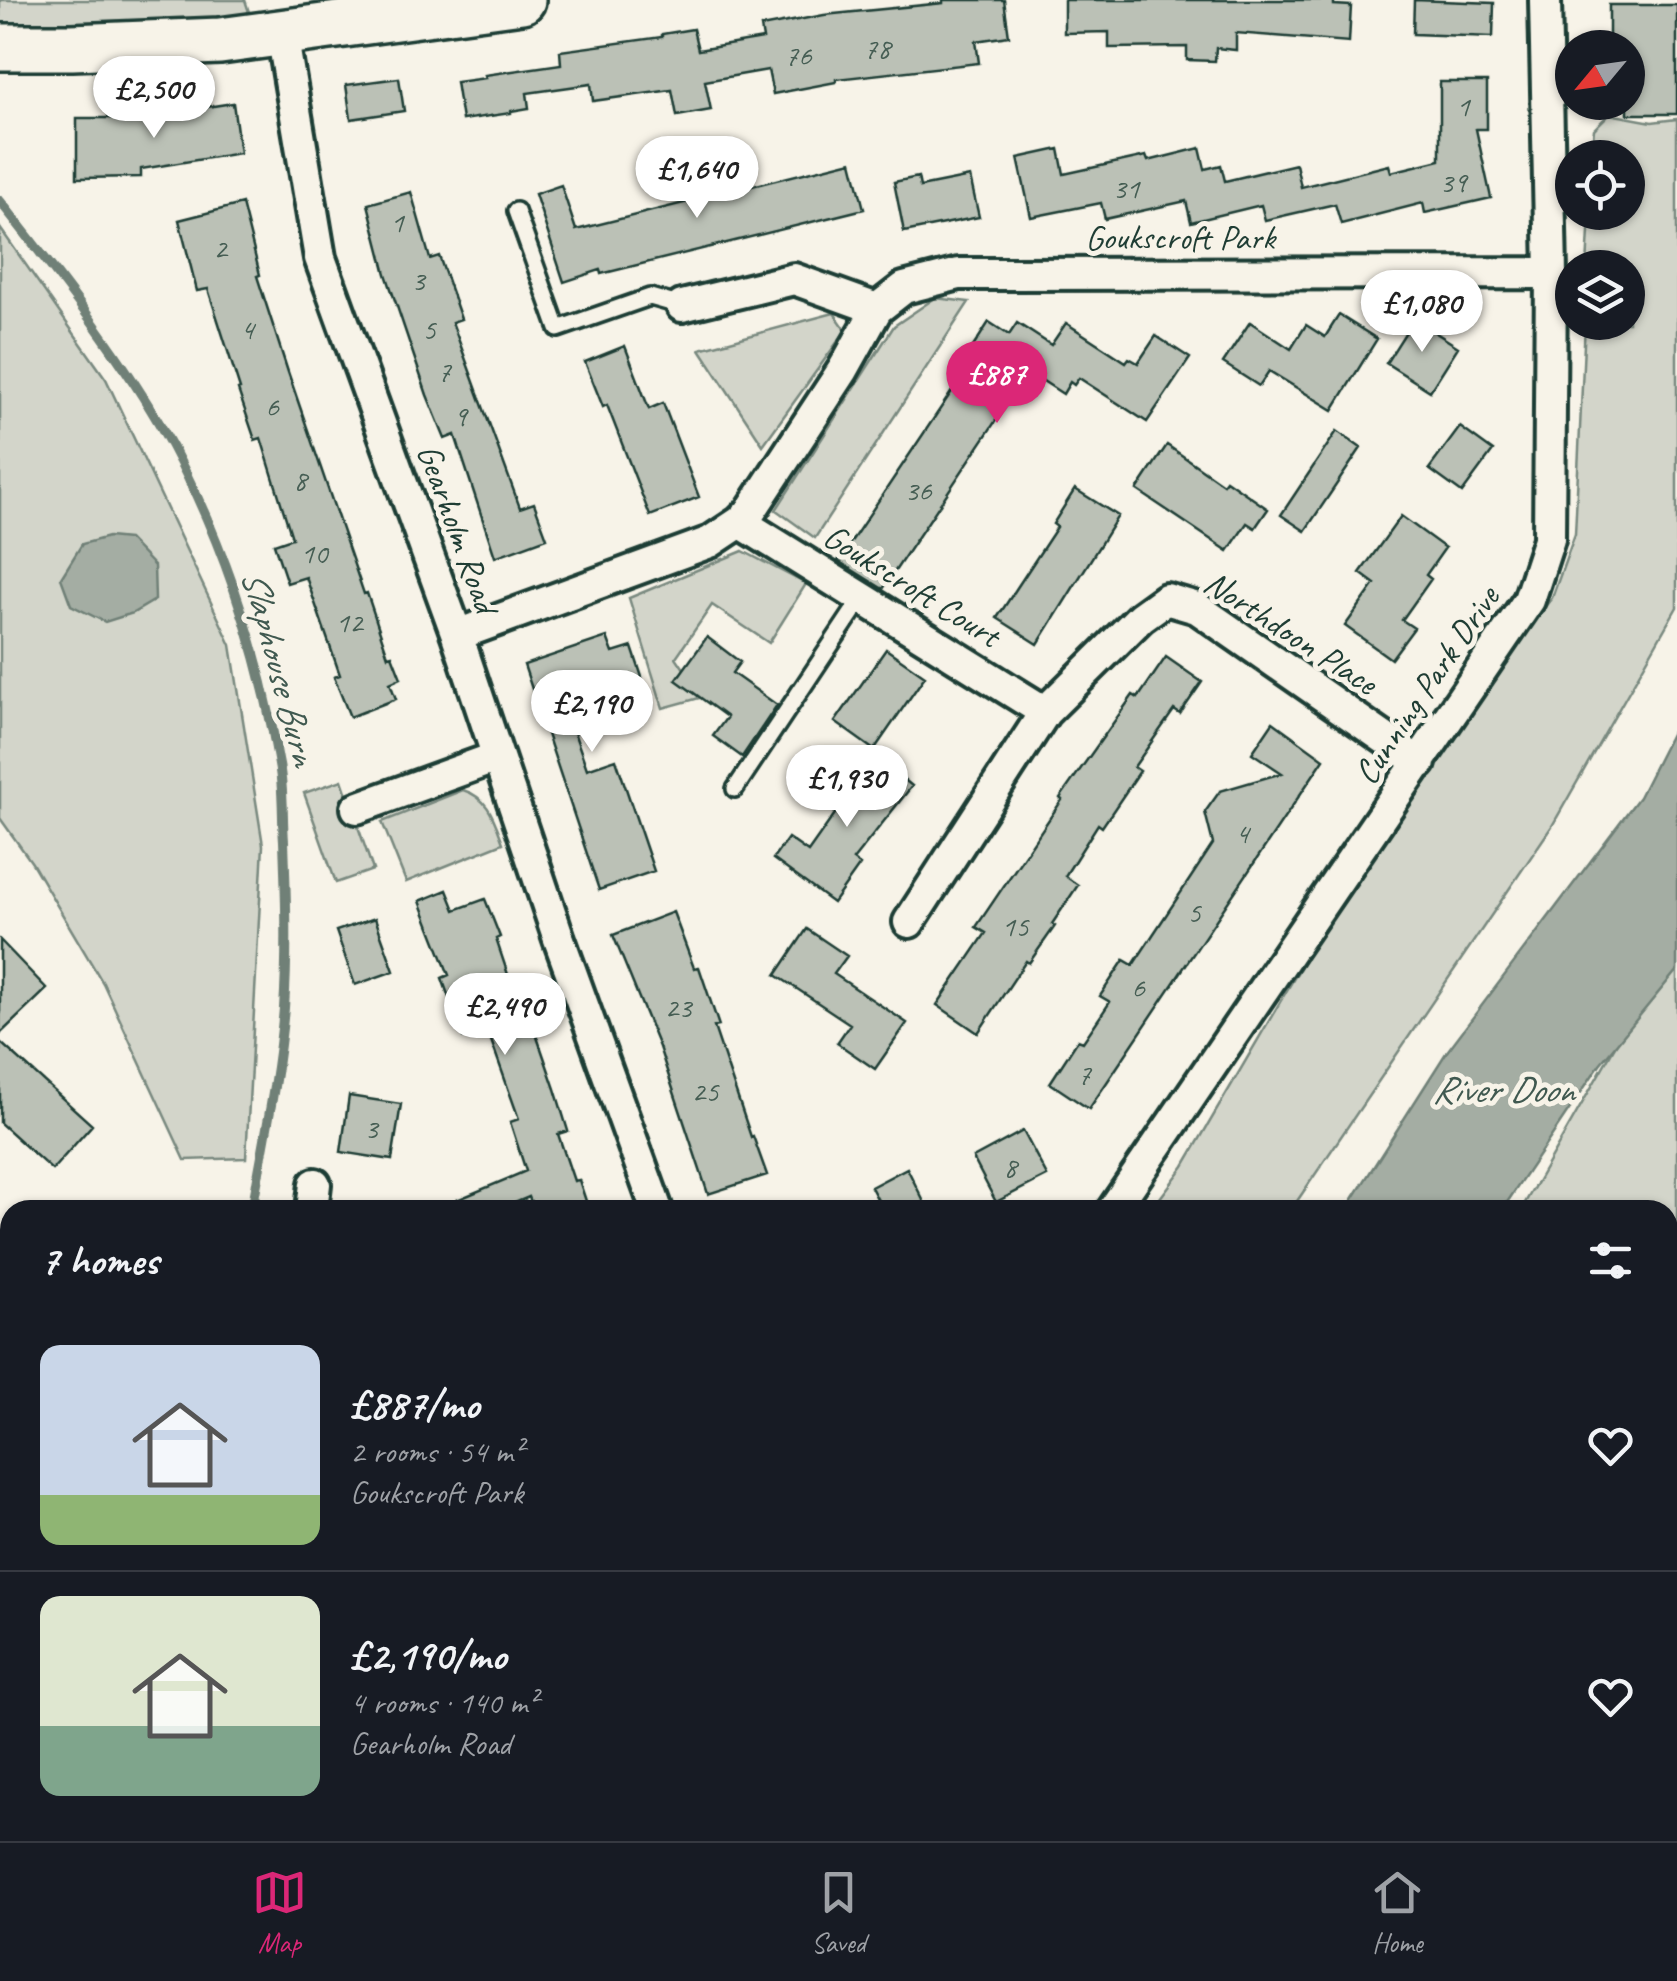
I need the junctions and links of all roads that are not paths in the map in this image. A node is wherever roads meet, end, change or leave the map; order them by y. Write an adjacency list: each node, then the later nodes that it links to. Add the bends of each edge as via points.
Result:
1 (522, 0): 3 (main road)
2 (1545, 0): 6 (street, Cunning Park Drive)
3 (282, 32): 4 (main road, via 220,41); 11 (street, Gearholm Road, via 320,258)
4 (0, 47)
5 (516, 211): 7 (lane, via 558,329 650,297)
6 (1551, 273): 8 (street, Goukscroft Park, via 959,274 904,288); 14 (street, Cunning Park Drive, via 1549,539 1530,600)
7 (682, 306): 8 (street, via 794,279)
8 (878, 309): 9 (street, Goukscroft Park)
9 (740, 522): 10 (street, Goukscroft Court); 11 (street, Goukscroft Park, via 710,542)
10 (862, 598): 12 (street, Goukscroft Court); 15 (lane)
11 (457, 635): 13 (street, Gearholm Road)
12 (1045, 712): 14 (street, Northdoon Place, via 1166,599 1196,608); 17 (street, Northdoon Place)
13 (497, 758): 16 (street); 18 (street, Gearholm Road)
14 (1420, 763): 19 (street, Cunning Park Drive)
15 (735, 790)
16 (357, 808)
17 (909, 922)
18 (652, 1200)
19 (1120, 1200)

